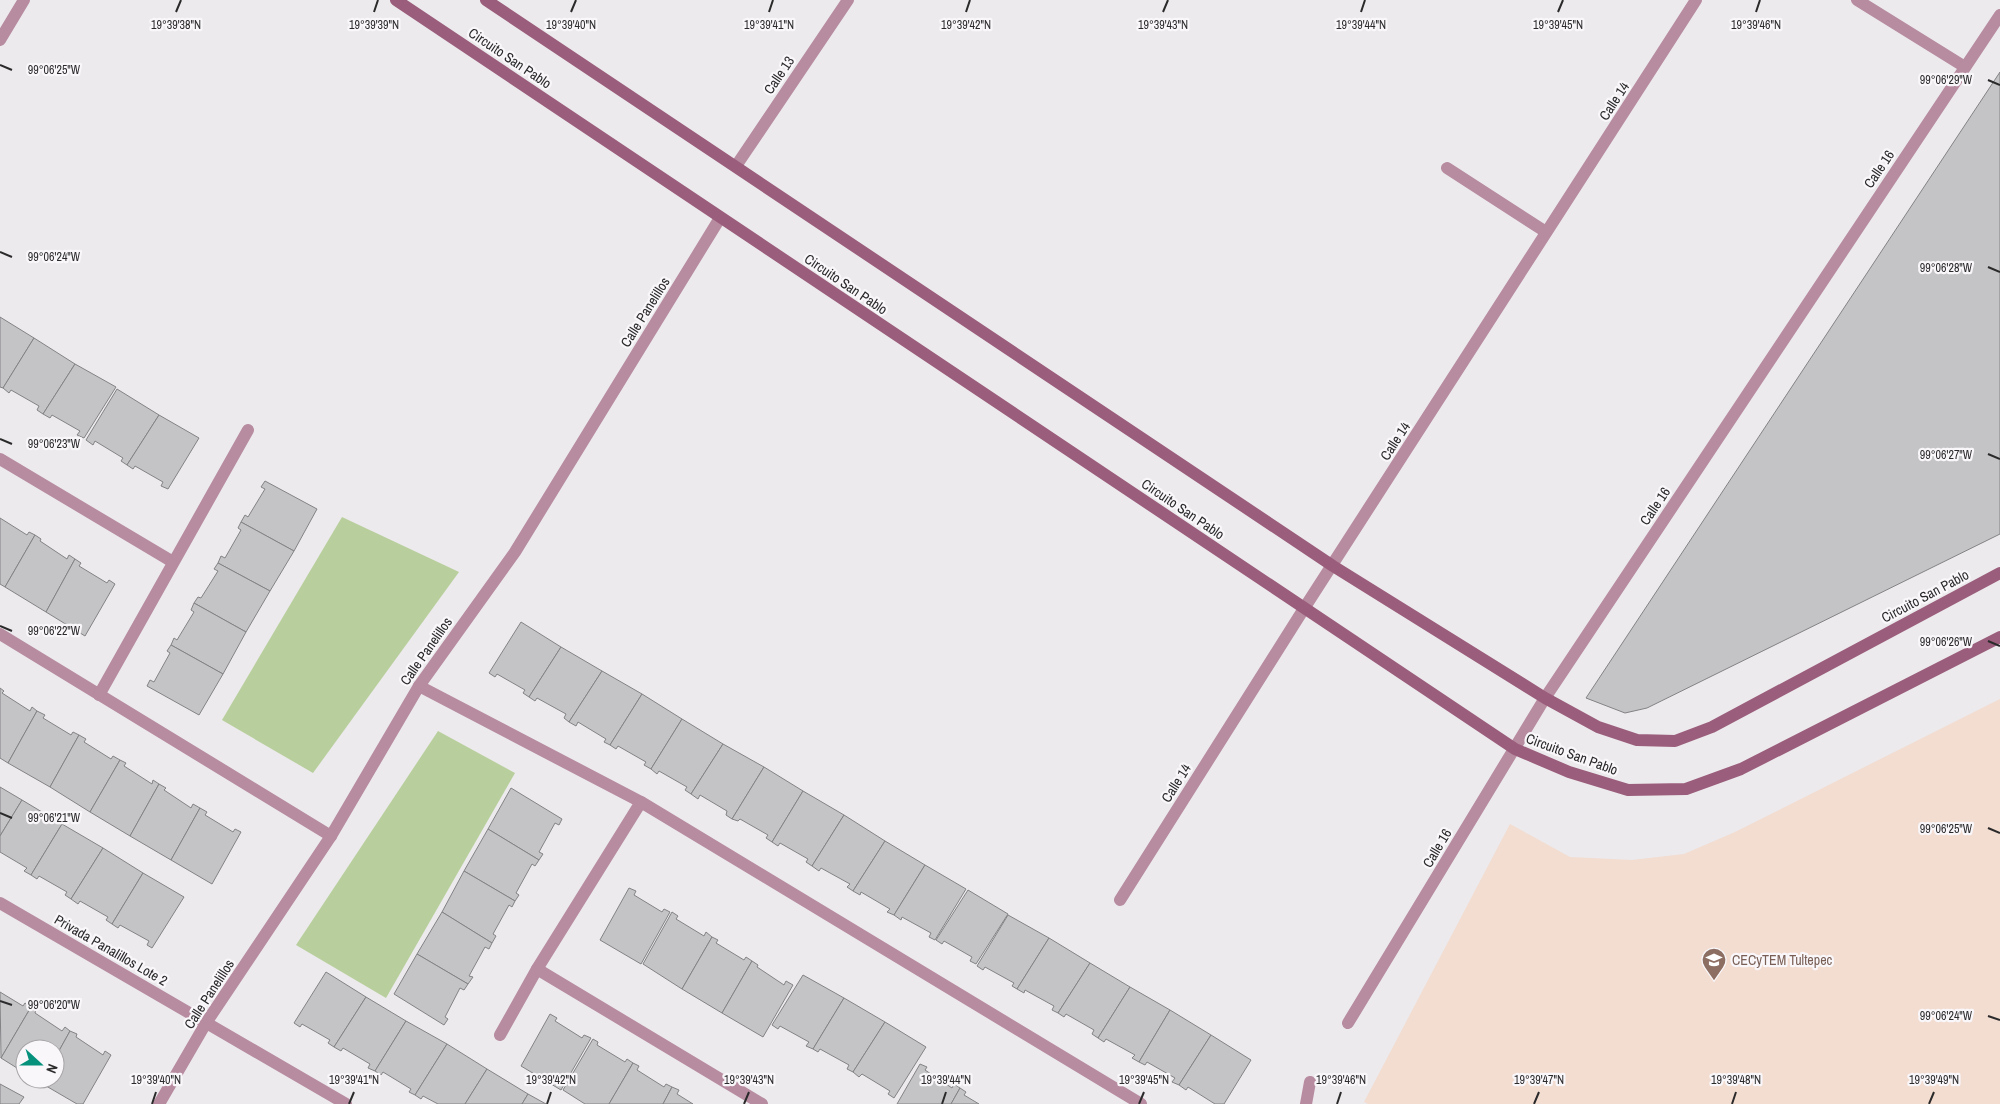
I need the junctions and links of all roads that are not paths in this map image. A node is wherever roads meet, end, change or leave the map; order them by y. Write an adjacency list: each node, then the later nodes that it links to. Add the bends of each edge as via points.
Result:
1 (24, 0): 8 (street)
2 (396, 0): 12 (main road, Circuito San Pablo)
3 (486, 0): 10 (main road, Circuito San Pablo)
4 (848, 0): 10 (street, Calle 13)
5 (1696, 0): 13 (street, Calle 14)
6 (1857, 0): 9 (street)
7 (2000, 15): 9 (street, Calle 16)
8 (0, 40)
9 (1965, 68): 24 (street, Calle 16)
10 (736, 166): 17 (main road, Circuito San Pablo)
11 (1447, 168): 13 (street)
12 (720, 218): 19 (main road, Circuito San Pablo); 22 (street, Calle Panelillos, via 515,552)
13 (1546, 232): 17 (street, Calle 14)
14 (248, 430): 16 (street)
15 (0, 459): 16 (street)
16 (173, 562): 23 (street)
17 (1333, 566): 19 (street, Calle 14); 24 (main road, Circuito San Pablo)
18 (2000, 573): 24 (main road, Circuito San Pablo, via 1744,711 1675,741 1637,740 1598,727)
19 (1305, 608): 25 (main road, Circuito San Pablo); 28 (street, Calle 14)
20 (0, 634): 23 (street)
21 (2000, 637): 25 (main road, Circuito San Pablo, via 1741,769 1686,789 1628,790 1569,772)
22 (419, 686): 26 (street); 27 (street, Calle Panelillos)
23 (99, 695): 27 (street)
24 (1545, 698): 25 (street, Calle 16)
25 (1515, 749): 32 (street, Calle 16)
26 (641, 802): 30 (street); 38 (street)
27 (331, 836): 31 (street, Calle Panelillos)
28 (1120, 900)
29 (0, 903): 31 (street, Privada Panalillos Lote 2)
30 (537, 969): 33 (street); 37 (street)
31 (206, 1023): 35 (street, Calle Panelillos); 36 (street, Privada Panalillos Lote 2)
32 (1348, 1023)
33 (500, 1035)
34 (1310, 1082): 39 (street)
35 (160, 1104)
36 (346, 1104)
37 (762, 1104)
38 (1141, 1104)
39 (1306, 1104)

